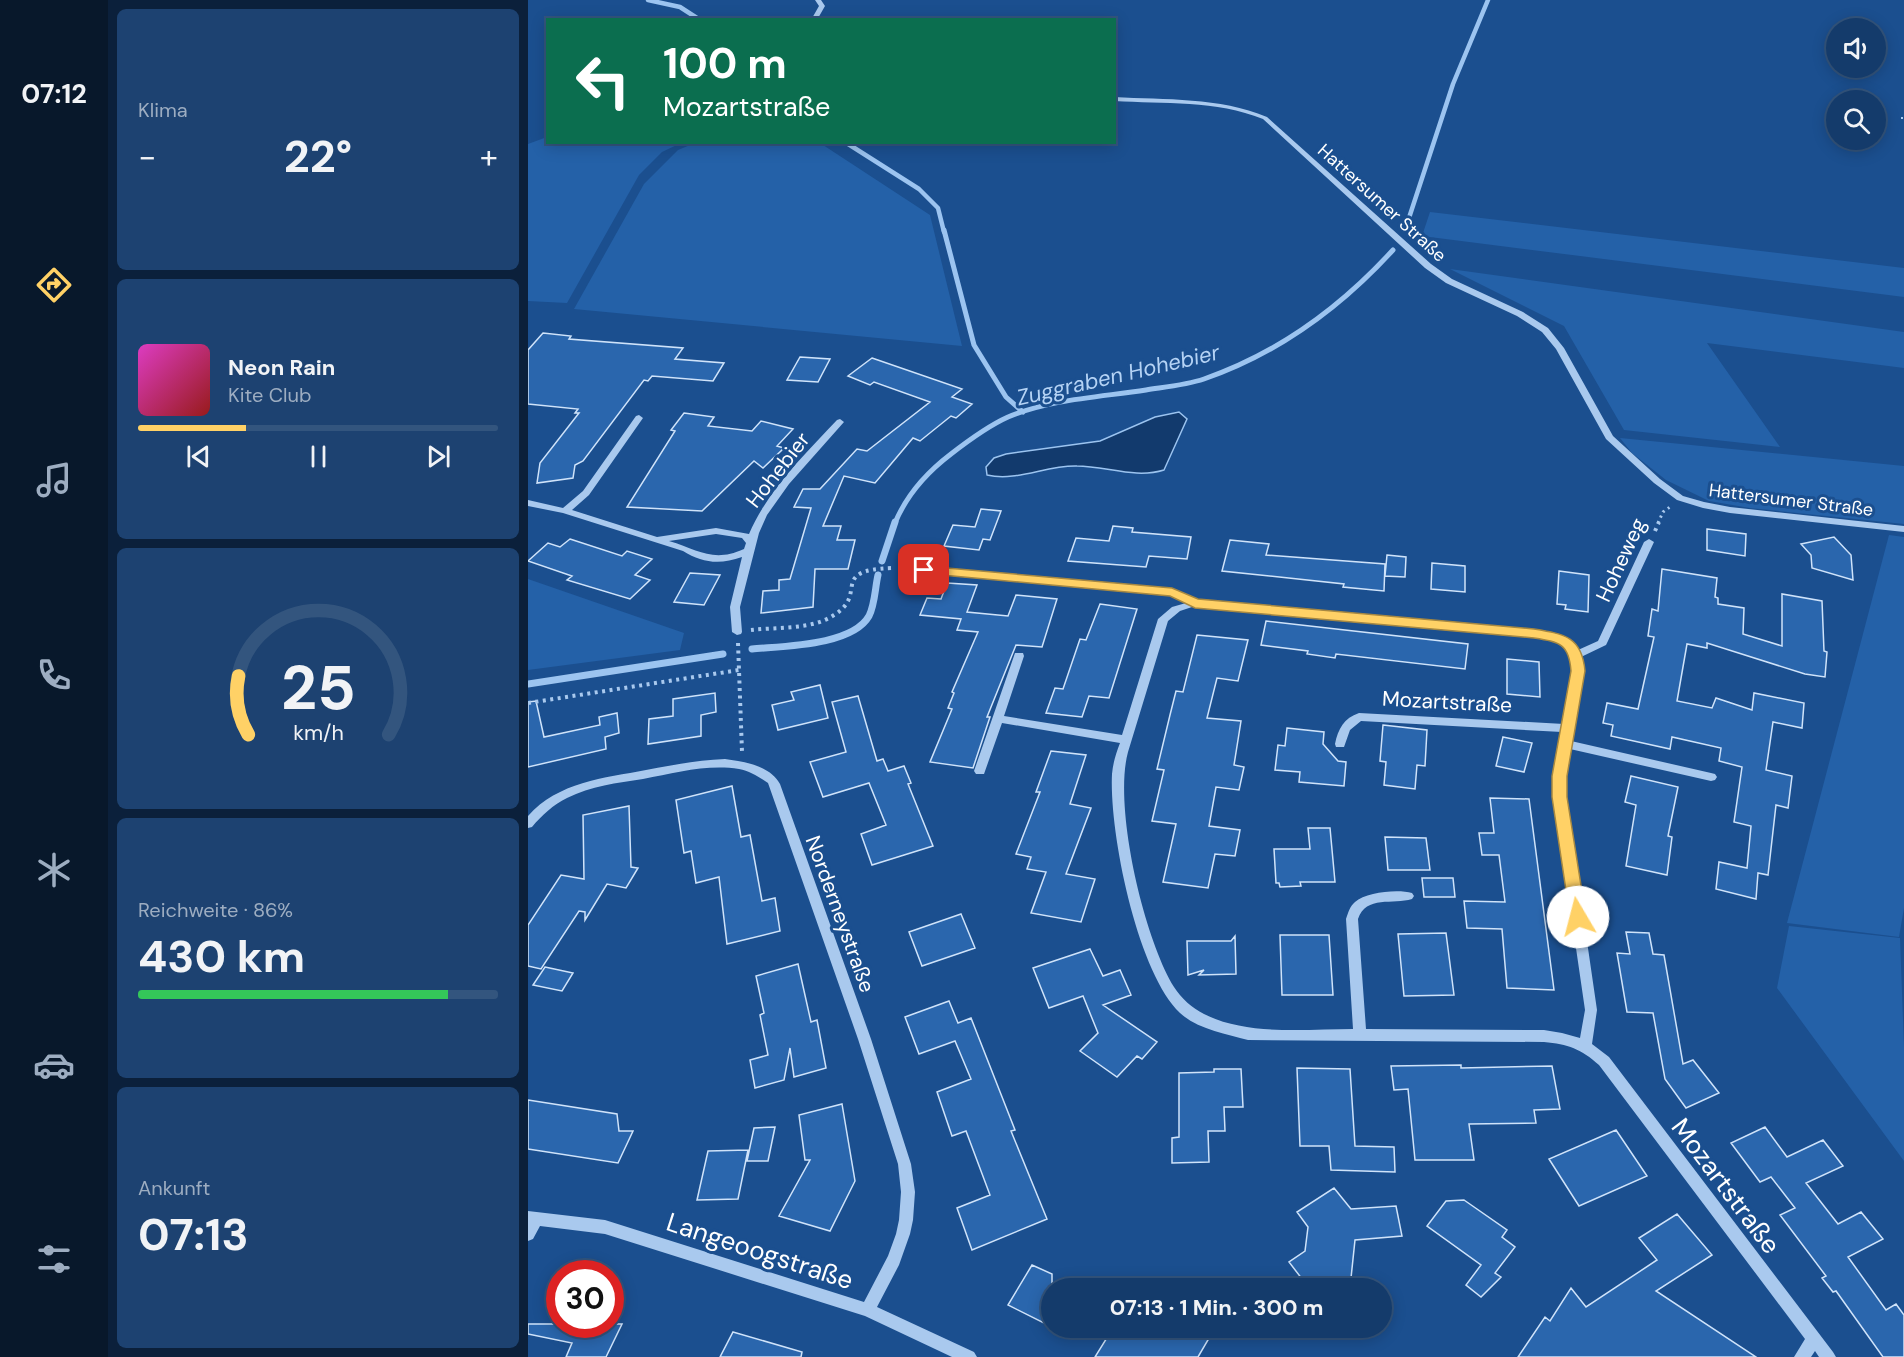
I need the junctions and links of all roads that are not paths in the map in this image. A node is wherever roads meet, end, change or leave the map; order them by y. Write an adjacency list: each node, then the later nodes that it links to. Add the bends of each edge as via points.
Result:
1 (818, 0): 2 (street, via 822,6)
2 (815, 18)
3 (1116, 99): 8 (street, Hattersumer Straße, via 1233,108 1265,118 1428,266 1449,281 1545,330 1560,348 1609,437 1631,460 1680,498 1730,510)
4 (639, 418): 7 (street, via 586,493)
5 (840, 423): 11 (street, Hohebier, via 779,492 761,518)
6 (528, 503): 7 (street, Hohebier)
7 (565, 512): 9 (street, Hohebier)
8 (1904, 529)
9 (655, 539): 11 (street, Hohebier, via 710,560 733,558); 11 (street, Hohebier, via 716,531 745,536)
10 (1649, 542): 15 (street, Hoheweg, via 1602,643)
11 (749, 547): 14 (street, Hohebier, via 735,607)
12 (906, 568): 13 (street, Mozartstraße, via 1172,592)
13 (1195, 603): 15 (street, Mozartstraße, via 1553,636 1567,642); 19 (street, Mozartstraße, via 1176,609 1163,619)
14 (737, 632)
15 (1577, 655): 18 (street)
16 (1019, 656): 17 (street)
17 (998, 719): 19 (street); 22 (street)
18 (1568, 728): 20 (street, Mozartstraße, via 1359,717 1348,723); 21 (street)
19 (1127, 740): 26 (street, Mozartstraße, via 1118,772 1132,894 1167,987 1184,1008 1209,1023 1248,1034)
20 (1340, 744)
21 (1565, 744): 23 (street); 27 (street, via 1560,797 1591,1010)
22 (980, 771)
23 (1711, 777)
24 (528, 824): 30 (street, Norderneystraße, via 556,796 620,778 734,762 758,770 774,781 905,1164 908,1205 902,1243)
25 (1408, 896): 26 (street, via 1360,902 1354,908)
26 (1360, 1035): 27 (street, Mozartstraße, via 1544,1036)
27 (1585, 1045): 31 (street, Mozartstraße, via 1604,1061)
28 (532, 1218): 29 (street); 30 (street, Langeoogstraße, via 605,1227)
29 (528, 1234)
30 (867, 1310): 32 (street, Langeoogstraße)
31 (1814, 1339): 33 (street); 34 (street, Mozartstraße)
32 (969, 1357)
33 (1802, 1357)
34 (1828, 1357)

